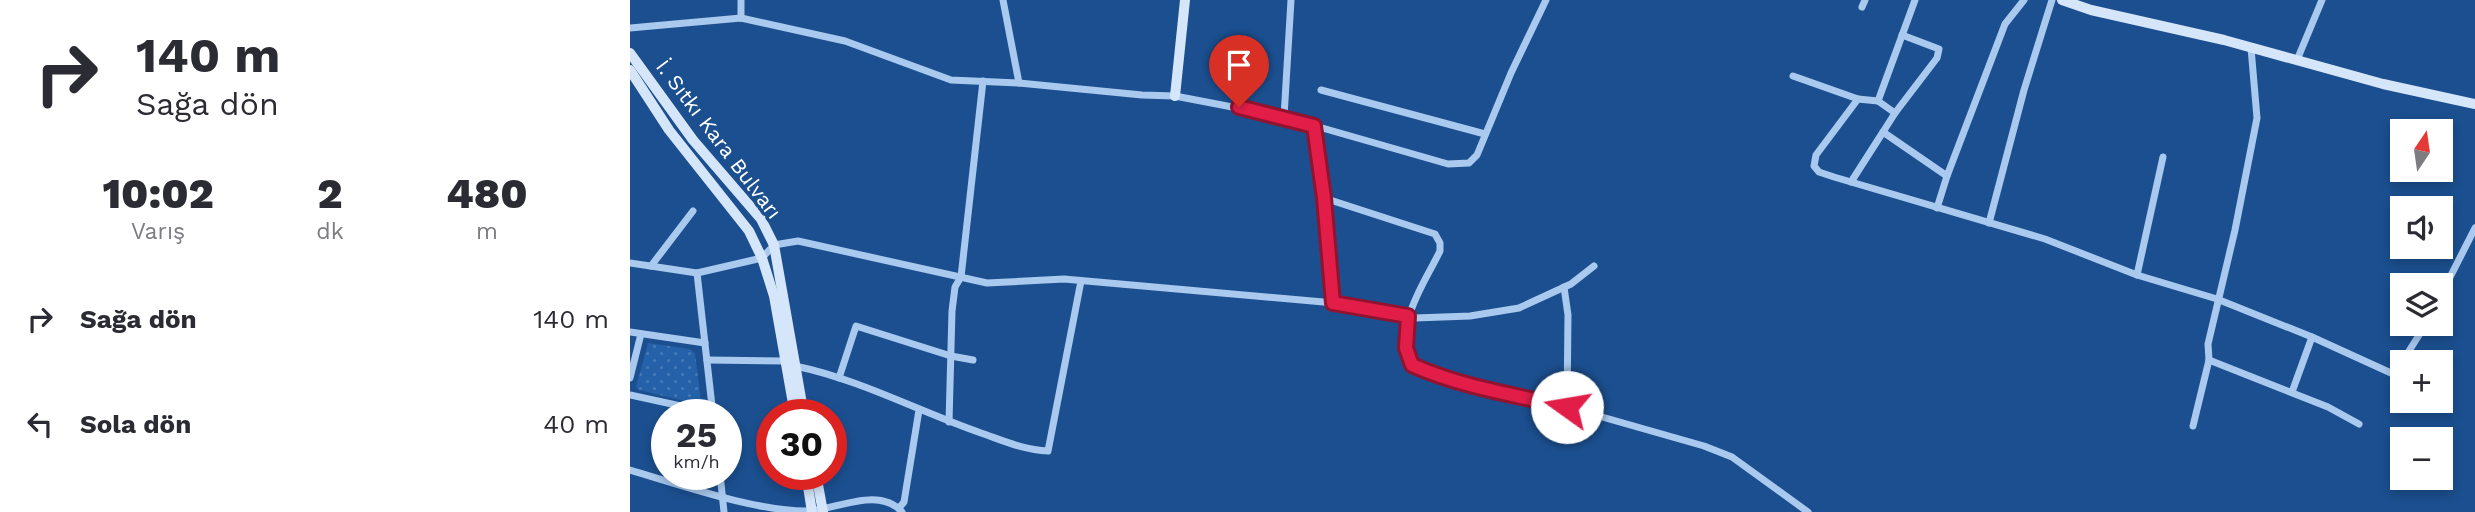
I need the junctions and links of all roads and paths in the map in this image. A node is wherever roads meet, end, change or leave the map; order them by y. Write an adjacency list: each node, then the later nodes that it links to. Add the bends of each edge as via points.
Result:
1 (741, 0): 11 (street)
2 (1003, 0): 20 (street)
3 (1185, 0): 23 (main road)
4 (1291, 0): 28 (street)
5 (1546, 0): 31 (street)
6 (1915, 0): 13 (street)
7 (2024, 0): 33 (street, via 2005,24)
8 (2052, 0): 38 (street)
9 (2062, 0): 14 (main road)
10 (2322, 0): 16 (street)
11 (741, 18): 12 (street); 19 (street, via 845,41 951,80)
12 (630, 28)
13 (1902, 35): 25 (street); 27 (street, via 1939,49)
14 (2251, 48): 16 (main road); 51 (street, via 2257,118)
15 (630, 53): 40 (main road, İ. Sıtkı Kara Bulvarı, via 693,140 761,219)
16 (2297, 60): 26 (main road)
17 (630, 70): 21 (main road, İ. Sıtkı Kara Bulvarı)
18 (1793, 76): 24 (street)
19 (983, 81): 20 (street); 48 (street)
20 (1019, 83): 23 (street)
21 (635, 87): 41 (main road, İ. Sıtkı Kara Bulvarı, via 749,231)
22 (1321, 90): 31 (street)
23 (1175, 96): 28 (street)
24 (1858, 99): 25 (street); 34 (street, via 1816,155 1814,166 1819,172)
25 (1878, 101): 27 (street)
26 (2475, 104)
27 (1895, 113): 30 (street)
28 (1284, 117): 29 (street)
29 (1314, 126): 31 (street, via 1448,164 1469,163); 35 (street)
30 (1883, 132): 33 (street); 34 (street)
31 (1485, 134)
32 (2163, 157): 47 (street)
33 (1947, 176): 36 (street)
34 (1852, 182): 36 (street)
35 (1324, 198): 52 (street); 53 (street, via 1435,234 1440,251)
36 (1937, 208): 38 (street)
37 (693, 211): 44 (street)
38 (1989, 223): 47 (street)
39 (2475, 228): 46 (street)
40 (774, 245): 41 (street); 48 (street, via 798,241); 63 (main road, İ. Sıtkı Kara Bulvarı)
41 (762, 258): 45 (street); 63 (main road, İ. Sıtkı Kara Bulvarı)
42 (630, 263): 44 (street)
43 (1594, 265): 50 (street)
44 (651, 266): 45 (street)
45 (697, 273): 58 (street)
46 (2452, 273)
47 (2137, 275): 51 (street)
48 (961, 277): 49 (street, via 987,283); 59 (street, via 955,287)
49 (1081, 281): 52 (street); 74 (street, via 1048,452)
50 (1564, 287): 53 (street, via 1519,308 1470,316); 72 (street)
51 (2217, 299): 57 (street); 62 (street)
52 (1333, 303): 53 (street)
53 (1408, 316): 72 (street, via 1406,348 1412,365 1455,382)
54 (630, 332): 55 (street)
55 (641, 334): 58 (street); 64 (street)
56 (2418, 336): 57 (street, via 2391,373)
57 (2312, 337): 66 (street)
58 (705, 343): 60 (street)
59 (951, 356): 61 (street); 65 (street, via 856,326); 74 (street)
60 (707, 360): 63 (street); 68 (street)
61 (973, 360)
62 (2209, 360): 66 (street); 76 (street)
63 (790, 363): 65 (street); 69 (main road, İ. Sıtkı Kara Bulvarı); 70 (main road, İ. Sıtkı Kara Bulvarı)
64 (630, 378)
65 (839, 378): 73 (street)
66 (2292, 392): 75 (street)
67 (630, 395): 71 (street)
68 (711, 399)
69 (793, 399)
70 (800, 399)
71 (651, 400)
72 (1567, 407): 85 (street, via 1732,457)
73 (919, 410): 74 (street); 82 (street)
74 (949, 422)
75 (2359, 424)
76 (2193, 426)
77 (630, 470): 81 (street)
78 (721, 490): 81 (street)
79 (811, 490): 83 (main road)
80 (816, 490): 83 (main road)
81 (722, 497): 83 (street, via 779,509); 84 (street)
82 (901, 510): 83 (street, via 877,499)
83 (817, 511)
84 (724, 512)
85 (1808, 512)

